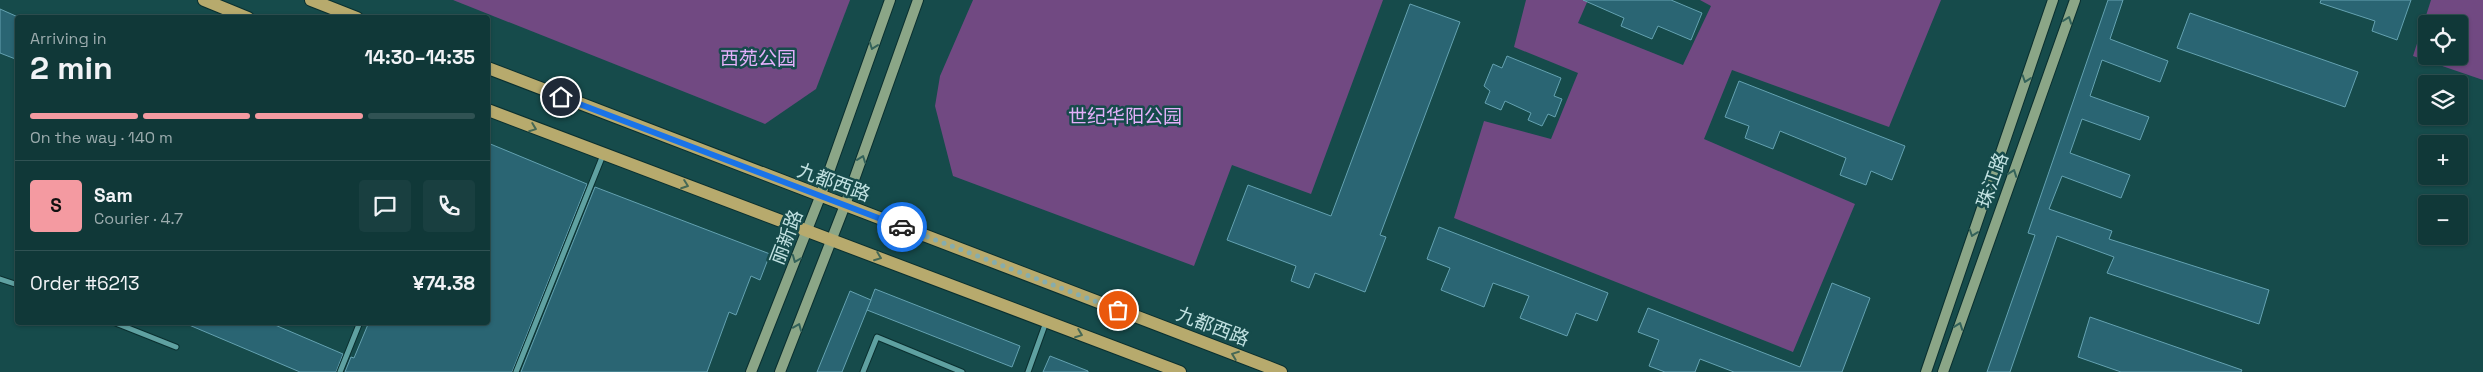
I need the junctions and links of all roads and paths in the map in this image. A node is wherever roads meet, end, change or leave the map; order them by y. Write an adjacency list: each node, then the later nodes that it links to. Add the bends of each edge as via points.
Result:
1 (204, 0): 7 (main road)
2 (312, 0): 8 (main road)
3 (890, 0): 12 (main road, 丽新路, one-way to 12)
4 (918, 0): 13 (main road, one-way to 4)
5 (2053, 0): 31 (main road, 珠江路, one-way to 31)
6 (2075, 0): 32 (main road, 珠江路, one-way to 6)
7 (241, 15)
8 (350, 15)
9 (490, 69): 12 (main road, 九都西路)
10 (490, 111): 11 (main road, one-way to 11)
11 (603, 154): 14 (main road, one-way to 14); 23 (street)
12 (820, 197): 13 (main road, 九都西路); 14 (main road, 丽新路)
13 (845, 205): 15 (main road); 30 (main road, 九都西路, one-way to 13)
14 (807, 230): 15 (main road); 24 (main road, 丽新路, one-way to 24)
15 (832, 239): 18 (main road, one-way to 18); 25 (main road, one-way to 15)
16 (0, 278): 17 (street)
17 (15, 284)
18 (1047, 322): 28 (street); 29 (main road, one-way to 29)
19 (121, 325): 21 (street)
20 (359, 325): 22 (street)
21 (176, 347)
22 (340, 372)
23 (516, 372)
24 (751, 372)
25 (780, 372)
26 (863, 372): 27 (street, via 877,337)
27 (962, 372)
28 (1028, 372)
29 (1180, 372)
30 (1281, 372)
31 (1926, 372)
32 (1943, 372)

